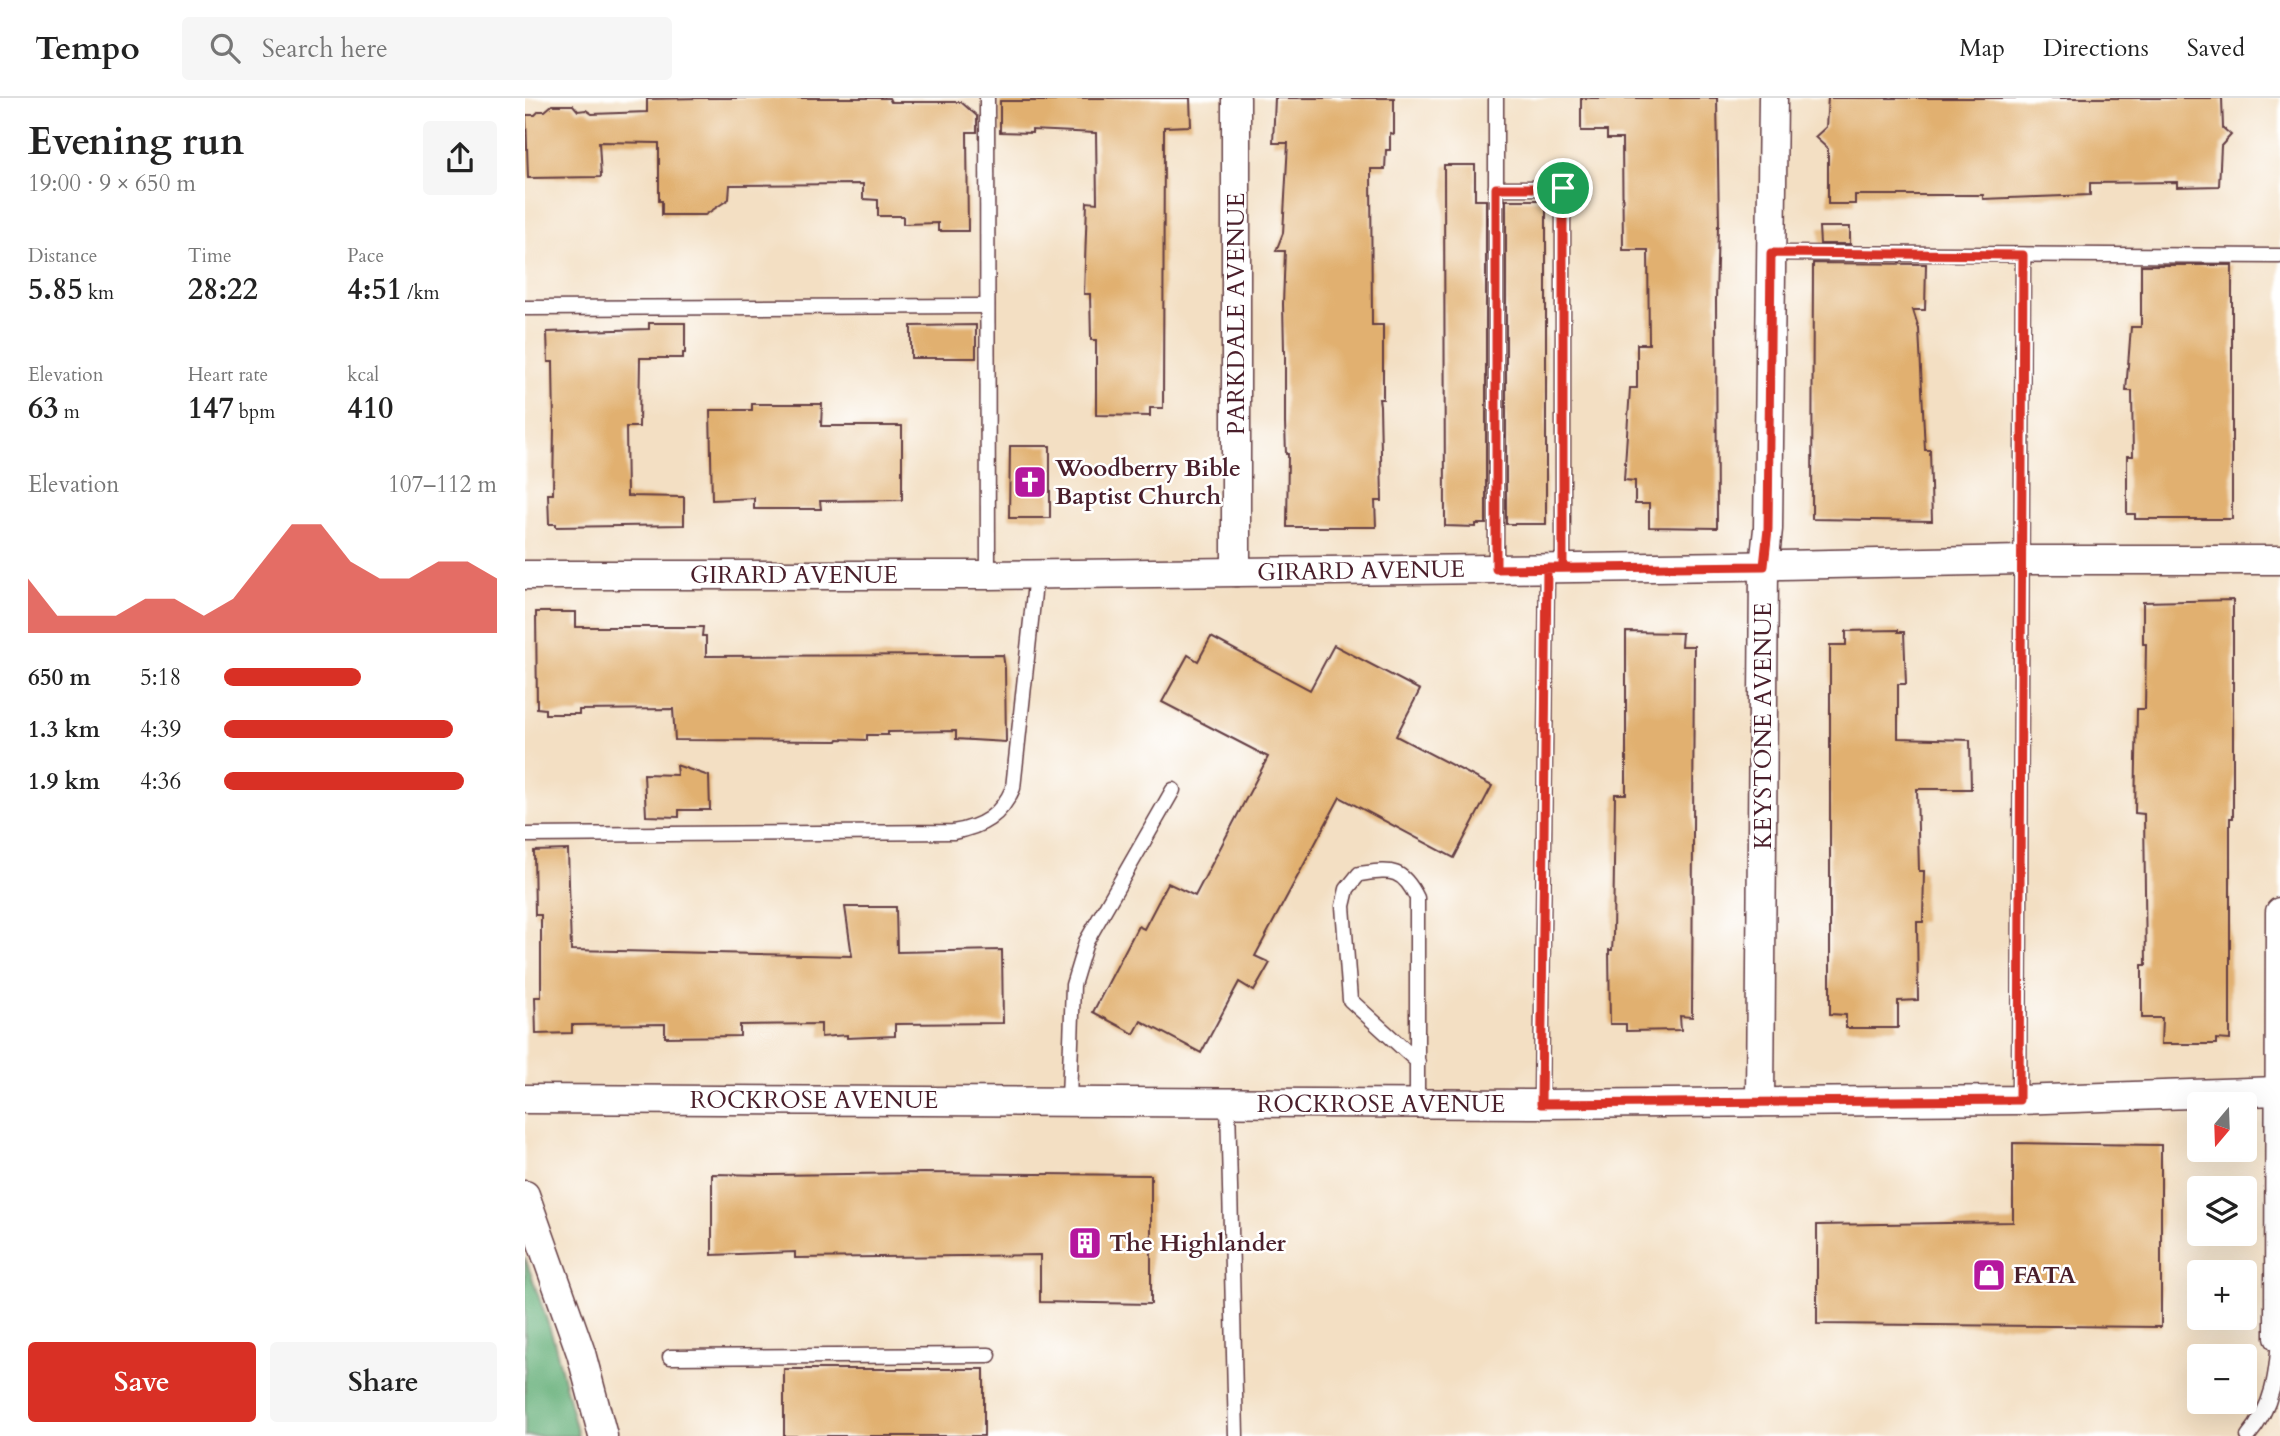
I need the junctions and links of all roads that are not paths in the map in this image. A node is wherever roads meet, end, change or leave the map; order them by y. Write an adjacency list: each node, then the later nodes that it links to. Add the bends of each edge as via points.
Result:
1 (987, 98): 9 (lane)
2 (1236, 98): 16 (street, PARKDALE AVENUE)
3 (1496, 98): 5 (lane)
4 (1773, 98): 6 (street, KEYSTONE AVENUE)
5 (1496, 188): 14 (lane, via 1563,188); 15 (lane)
6 (1771, 253): 7 (lane); 13 (street, KEYSTONE AVENUE)
7 (2023, 255): 8 (lane); 11 (lane)
8 (2280, 257)
9 (986, 306): 10 (lane); 19 (lane)
10 (525, 308)
11 (2022, 560): 12 (street, GIRARD AVENUE); 13 (street, GIRARD AVENUE); 27 (lane)
12 (2280, 560)
13 (1764, 566): 14 (street, GIRARD AVENUE); 28 (street, KEYSTONE AVENUE)
14 (1555, 568): 15 (street, GIRARD AVENUE); 31 (lane)
15 (1496, 569): 16 (street, GIRARD AVENUE)
16 (1236, 572): 17 (street, GIRARD AVENUE)
17 (1036, 574): 19 (street, GIRARD AVENUE); 21 (lane, via 1013,788 994,816 972,829)
18 (525, 575): 19 (street, GIRARD AVENUE)
19 (988, 575)
20 (1173, 790): 26 (lane, via 1079,962 1073,985)
21 (525, 835)
22 (2280, 912): 24 (street)
23 (1418, 1062): 23 (lane, via 1417,898 1408,879 1396,873 1359,874 1347,889 1343,906 1350,1000); 29 (lane)
24 (2279, 1082): 27 (street, ROCKROSE AVENUE); 33 (street)
25 (525, 1099): 26 (street, ROCKROSE AVENUE)
26 (1069, 1100): 30 (street, ROCKROSE AVENUE)
27 (2019, 1100): 28 (street, ROCKROSE AVENUE)
28 (1760, 1102): 31 (street, ROCKROSE AVENUE)
29 (1417, 1103): 30 (street, ROCKROSE AVENUE); 31 (street, ROCKROSE AVENUE)
30 (1228, 1104): 37 (lane)
31 (1541, 1104)
32 (525, 1195): 36 (street, via 581,1353)
33 (2279, 1337): 38 (lane, via 2273,1387)
34 (989, 1355): 35 (lane)
35 (670, 1357)
36 (603, 1436)
37 (1236, 1436)
38 (2248, 1436)

